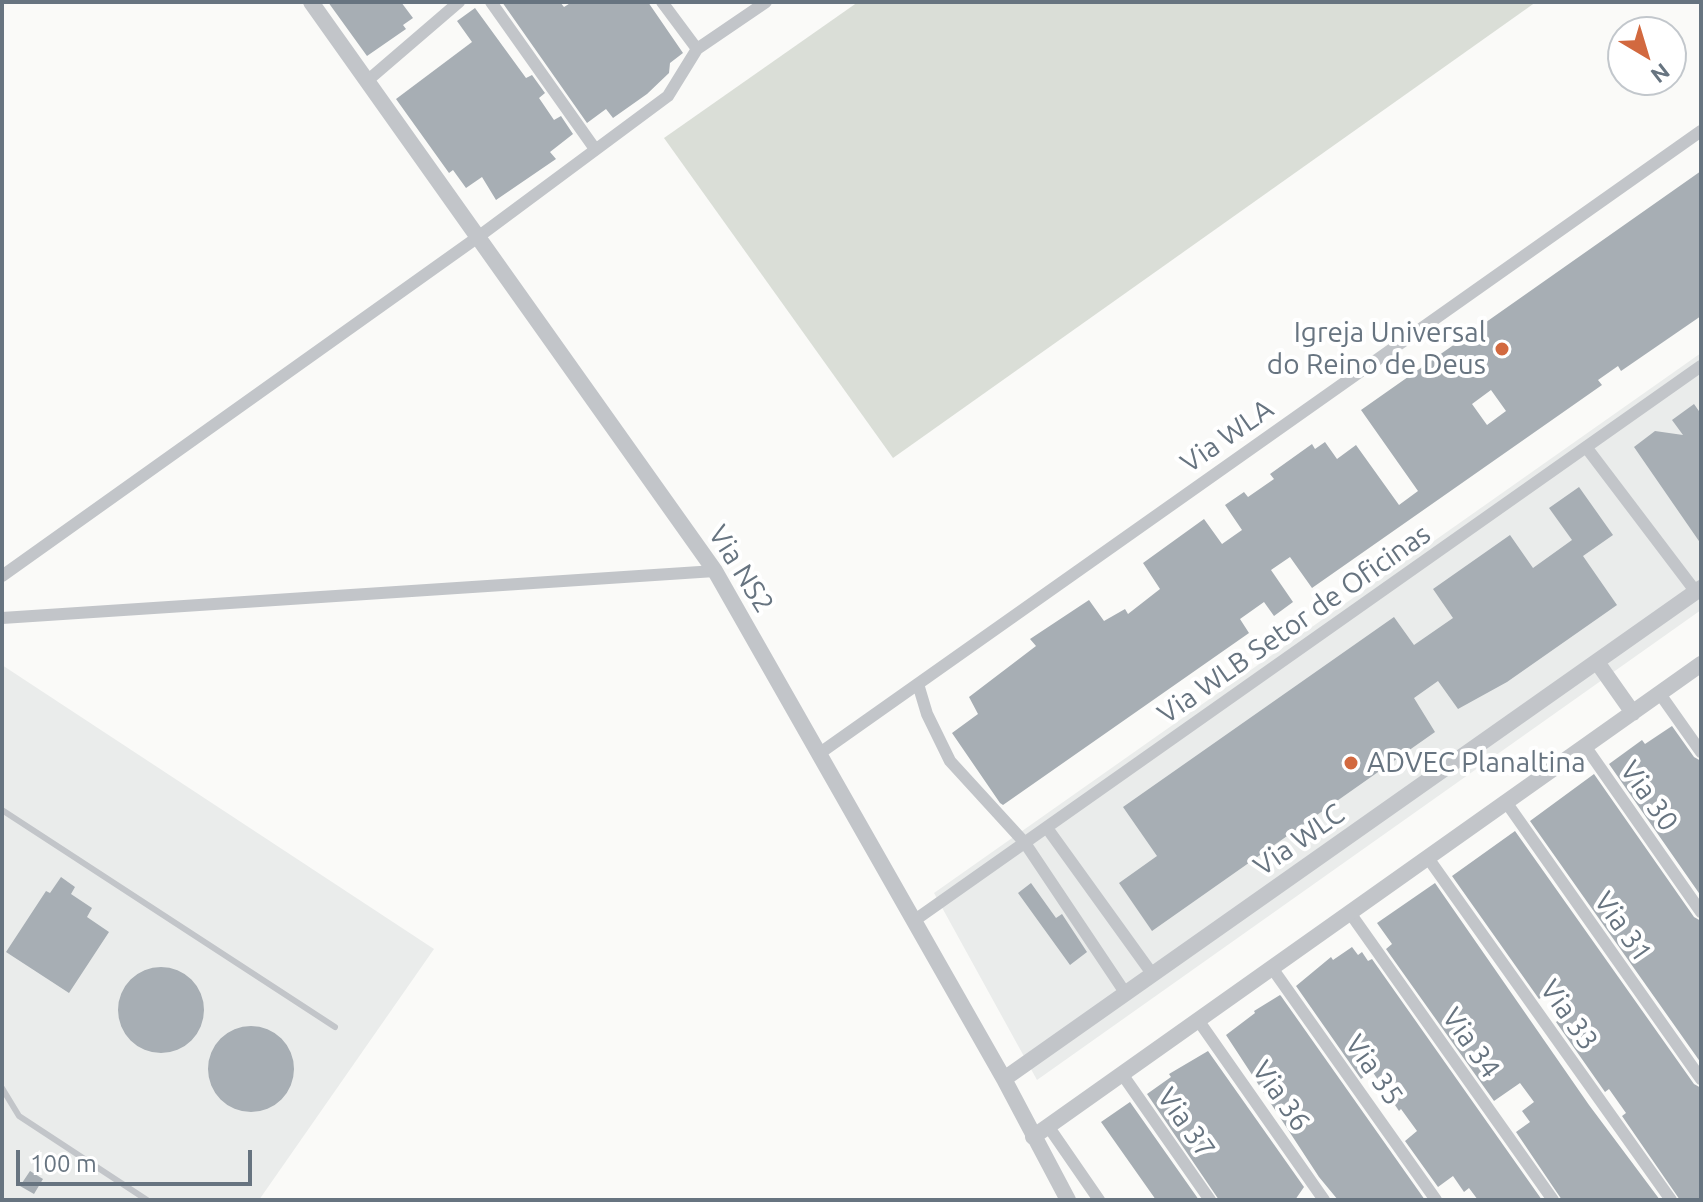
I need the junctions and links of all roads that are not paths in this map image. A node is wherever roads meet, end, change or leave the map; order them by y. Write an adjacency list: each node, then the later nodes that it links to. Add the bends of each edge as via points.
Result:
1 (311, 2): 7 (street, Via NS2)
2 (459, 2): 7 (street)
3 (491, 2): 9 (street)
4 (662, 2): 6 (street)
5 (766, 2): 6 (street)
6 (697, 49): 9 (street, via 668,96)
7 (367, 81): 10 (street, Via NS2)
8 (1701, 131): 19 (street, Via WLA)
9 (595, 149): 10 (street)
10 (478, 237): 13 (street, Via NS2); 14 (street)
11 (1699, 371): 12 (street, Via WLB Setor de Oficinas)
12 (1586, 447): 15 (street); 27 (street, Via WLB Setor de Oficinas)
13 (715, 571): 16 (street); 24 (street, Via NS2)
14 (2, 576)
15 (1699, 590): 17 (street, Via WLC)
16 (2, 618)
17 (1597, 662): 21 (street); 34 (street, Via WLC)
18 (1701, 664): 20 (street)
19 (918, 684): 24 (street, Via WLA); 28 (street, via 950,761)
20 (1660, 694): 21 (street); 23 (street)
21 (1633, 713): 22 (street)
22 (1585, 746): 25 (street); 30 (street, Via 30)
23 (1701, 752)
24 (820, 753): 32 (street, Via NS2)
25 (1506, 802): 29 (street); 40 (street, Via 31)
26 (2, 810): 37 (lane)
27 (1047, 828): 28 (street, Via WLB Setor de Oficinas); 34 (street)
28 (1025, 843): 32 (street, Via WLB Setor de Oficinas); 35 (street)
29 (1428, 858): 31 (street); 51 (street, Via 33)
30 (1701, 912)
31 (1350, 913): 33 (street); 50 (street, Via 34)
32 (915, 920): 39 (street, Via NS2)
33 (1272, 968): 36 (street); 49 (street, Via 35)
34 (1153, 975): 35 (street, Via WLC)
35 (1126, 994): 39 (street, Via WLC)
36 (1198, 1020): 38 (street); 48 (street, Via 36)
37 (335, 1027)
38 (1122, 1074): 42 (street); 47 (street, Via 37)
39 (1004, 1079): 43 (street, Via NS2)
40 (1701, 1079)
41 (2, 1088): 44 (lane, via 19,1116)
42 (1048, 1126): 43 (street); 46 (street)
43 (1033, 1137): 45 (street, Via NS2)
44 (147, 1200)
45 (1068, 1200)
46 (1099, 1200)
47 (1210, 1200)
48 (1324, 1200)
49 (1436, 1200)
50 (1553, 1200)
51 (1671, 1200)

